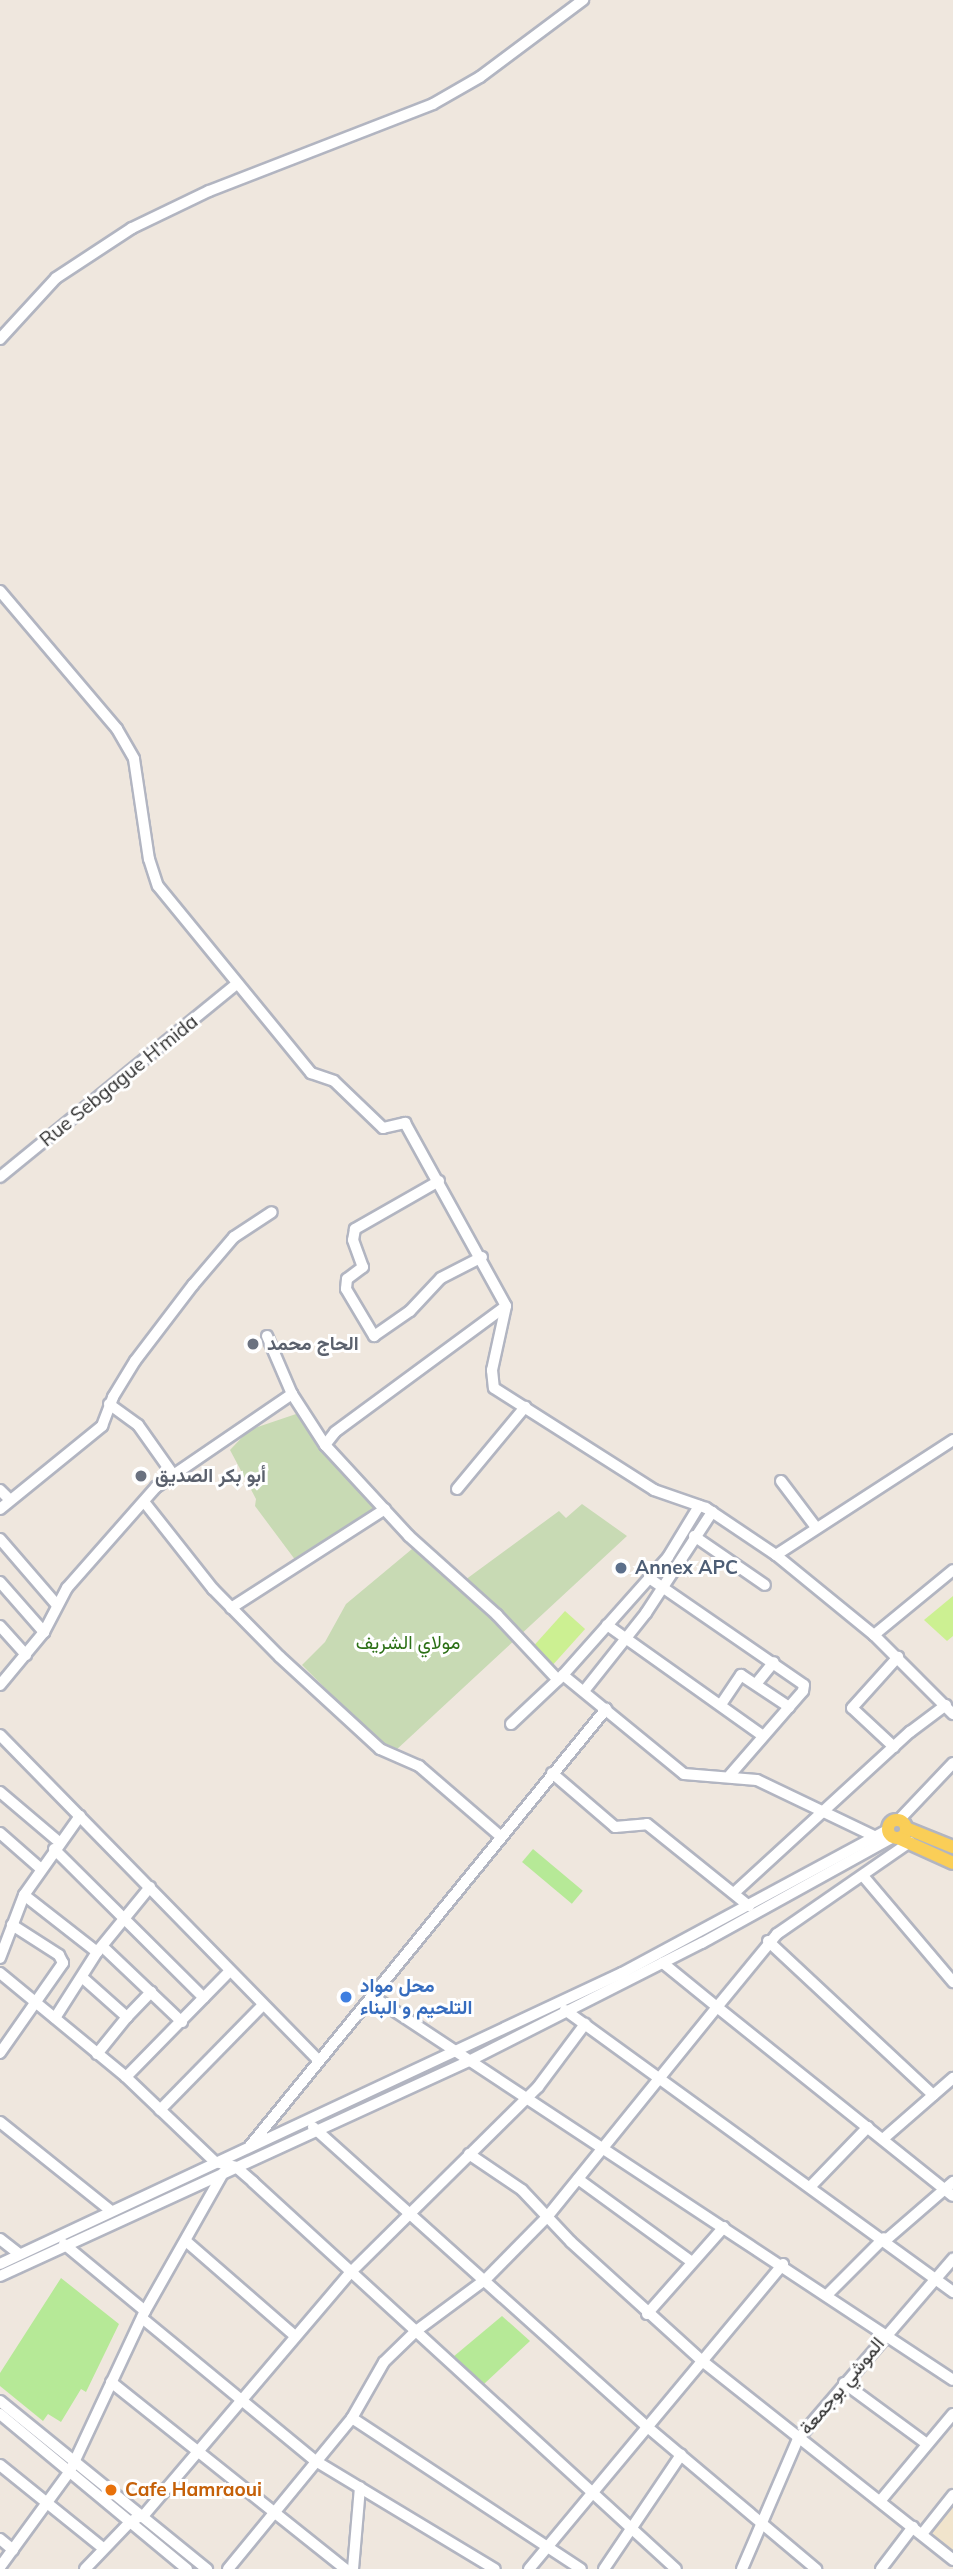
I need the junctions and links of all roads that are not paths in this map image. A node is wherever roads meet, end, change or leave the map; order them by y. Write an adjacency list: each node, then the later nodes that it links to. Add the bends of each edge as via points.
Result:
1 (583, 0): 2 (street, via 480,76 433,104 199,195 132,228 56,278)
2 (0, 339)
3 (0, 591): 4 (street, via 117,729 139,775 152,873)
4 (237, 984): 5 (street, Rue Sebgague H'mida); 6 (street, via 311,1073 334,1081 383,1128 405,1123)
5 (0, 1177)
6 (439, 1181): 8 (street); 8 (street, via 372,1216 353,1232 364,1264 361,1272 347,1279 346,1289 374,1336 410,1311 441,1278)
7 (272, 1212): 12 (street, via 234,1237 205,1269 135,1361)
8 (482, 1257): 9 (street)
9 (506, 1306): 13 (street, via 492,1383); 15 (street, via 335,1432)
10 (267, 1336): 11 (street)
11 (292, 1394): 15 (street); 16 (street)
12 (109, 1404): 16 (street, via 138,1425); 20 (street, via 99,1429)
13 (525, 1407): 18 (street); 22 (street, via 654,1490)
14 (953, 1440): 26 (street)
15 (325, 1445): 24 (street)
16 (172, 1473): 21 (street)
17 (781, 1481): 26 (street)
18 (457, 1489)
19 (0, 1490): 20 (street)
20 (10, 1500): 23 (street)
21 (145, 1503): 35 (street); 36 (street)
22 (699, 1506): 25 (street); 31 (street, via 678,1544)
23 (0, 1509)
24 (385, 1509): 36 (street); 45 (street)
25 (712, 1512): 27 (street); 29 (street)
26 (815, 1526): 29 (street)
27 (694, 1535): 33 (street); 34 (street)
28 (0, 1539): 35 (street)
29 (776, 1555): 40 (street)
30 (953, 1570): 40 (street)
31 (649, 1578): 34 (street); 37 (street)
32 (0, 1582): 39 (street)
33 (765, 1585)
34 (664, 1586): 41 (street); 44 (street)
35 (57, 1605): 39 (street)
36 (231, 1608): 65 (street, via 380,1749 419,1766)
37 (607, 1625): 41 (street); 45 (street)
38 (0, 1626): 42 (street)
39 (44, 1632): 42 (street)
40 (874, 1635): 43 (street)
41 (627, 1639): 48 (street); 49 (street)
42 (26, 1655): 46 (street)
43 (898, 1657): 52 (street); 56 (street, via 852,1708)
44 (774, 1662): 47 (street); 50 (street, via 805,1686)
45 (561, 1677): 48 (street); 53 (street)
46 (2, 1678)
47 (756, 1684): 49 (street, via 741,1675); 50 (street)
48 (584, 1691): 51 (street)
49 (722, 1703): 55 (street)
50 (789, 1707): 55 (street)
51 (606, 1709): 58 (street); 59 (street, via 684,1774 698,1778)
52 (949, 1709): 56 (street)
53 (511, 1724)
54 (0, 1735): 62 (street)
55 (762, 1735): 59 (street)
56 (894, 1747): 61 (street)
57 (953, 1763): 64 (street)
58 (552, 1773): 65 (street); 73 (street, via 615,1827 647,1824)
59 (730, 1774): 61 (street, via 757,1780)
60 (0, 1792): 67 (street)
61 (826, 1811): 66 (street); 73 (street)
62 (80, 1816): 67 (street); 72 (street)
63 (0, 1833): 70 (street)
64 (899, 1833): 66 (street); 68 (main road); 69 (main road); 71 (street); 78 (street)
65 (499, 1835): 88 (street)
66 (876, 1837): 75 (street)
67 (56, 1846): 70 (street); 76 (street)
68 (953, 1847)
69 (953, 1863)
70 (40, 1868): 74 (street)
71 (864, 1877): 79 (street); 86 (street)
72 (150, 1887): 76 (street); 83 (street)
73 (734, 1893): 75 (street)
74 (23, 1895): 77 (street); 80 (street)
75 (749, 1906): 78 (street)
76 (125, 1918): 80 (street); 89 (street)
77 (12, 1925): 81 (street); 90 (street, via 62,1958)
78 (699, 1939): 82 (street); 99 (street)
79 (768, 1941): 92 (street); 106 (street)
80 (100, 1949): 85 (street); 87 (street)
81 (0, 1958)
82 (663, 1963): 92 (street); 93 (street)
83 (229, 1972): 89 (street); 91 (street)
84 (0, 1973): 90 (street)
85 (83, 1978): 94 (street); 95 (street)
86 (953, 1982)
87 (151, 1992): 94 (street); 96 (street)
88 (372, 1996): 99 (street); 101 (street)
89 (204, 1998): 96 (street)
90 (37, 2005): 95 (street); 98 (street)
91 (263, 2005): 101 (street); 108 (street)
92 (717, 2007): 103 (street); 111 (street)
93 (565, 2010): 97 (street); 102 (street)
94 (127, 2017): 100 (street)
95 (55, 2018): 100 (street)
96 (182, 2022): 104 (street)
97 (585, 2024): 103 (street); 107 (street)
98 (0, 2053)
99 (457, 2053): 102 (street); 110 (street)
100 (97, 2054): 104 (street)
101 (317, 2059): 115 (street)
102 (469, 2061): 107 (street); 112 (street)
103 (658, 2076): 114 (street); 121 (street)
104 (126, 2077): 108 (street)
105 (953, 2078): 106 (street)
106 (933, 2095): 113 (street)
107 (526, 2097): 114 (street); 116 (street)
108 (160, 2110): 117 (street)
109 (0, 2122): 123 (street)
110 (308, 2123): 112 (street); 115 (street)
111 (868, 2127): 113 (street); 121 (street)
112 (317, 2131): 118 (street); 124 (street)
113 (883, 2139): 122 (street)
114 (605, 2147): 120 (street); 126 (street)
115 (248, 2148): 117 (street)
116 (469, 2154): 124 (street); 125 (street, via 522,2190)
117 (215, 2162): 118 (street); 123 (street)
118 (236, 2167): 119 (street); 136 (street)
119 (223, 2173): 129 (street); 130 (street)
120 (578, 2179): 125 (street); 133 (street)
121 (811, 2186): 128 (street)
122 (950, 2189): 128 (street)
123 (110, 2210): 131 (street)
124 (409, 2212): 136 (street); 139 (street)
125 (547, 2217): 139 (street); 142 (street)
126 (724, 2227): 133 (street); 135 (street)
127 (0, 2239): 131 (street)
128 (885, 2239): 138 (street); 141 (street)
129 (187, 2242): 143 (street); 146 (street)
130 (64, 2244): 137 (street); 143 (street)
131 (19, 2254): 134 (street)
132 (953, 2259): 138 (street, الموشي بوجمعة)
133 (692, 2262): 142 (street)
134 (0, 2264)
135 (783, 2264): 141 (street); 147 (street)
136 (352, 2271): 144 (street); 146 (street)
137 (0, 2276)
138 (934, 2278): 140 (street); 145 (street, الموشي بوجمعة)
139 (485, 2280): 144 (street); 156 (street)
140 (953, 2292)
141 (828, 2294): 145 (street)
142 (647, 2314): 147 (street)
143 (144, 2315): 149 (street); 151 (street)
144 (416, 2331): 155 (street, via 378,2370); 165 (street)
145 (886, 2333): 148 (street); 150 (street, الموشي بوجمعة)
146 (294, 2335): 151 (street)
147 (701, 2360): 156 (street); 157 (street)
148 (953, 2379)
149 (111, 2382): 159 (street); 163 (street)
150 (844, 2383): 157 (street, الموشي بوجمعة); 158 (street)
151 (240, 2398): 159 (street); 161 (street)
152 (0, 2401): 163 (street)
153 (0, 2414): 163 (street)
154 (953, 2414): 158 (street)
155 (352, 2418): 161 (street); 176 (street)
156 (645, 2425): 160 (street); 165 (street)
157 (798, 2439): 167 (street); 172 (street, الموشي بوجمعة)
158 (927, 2444): 167 (street)
159 (200, 2449): 169 (street); 170 (street)
160 (681, 2455): 172 (street); 173 (street)
161 (314, 2460): 164 (street); 169 (street)
162 (0, 2465): 168 (street)
163 (72, 2466): 168 (street); 170 (street); 171 (street)
164 (360, 2487): 181 (street); 187 (street)
165 (591, 2490): 173 (street); 176 (street)
166 (953, 2494): 174 (street)
167 (881, 2500): 174 (street)
168 (49, 2505): 177 (street); 178 (street)
169 (274, 2510): 185 (street); 186 (street)
170 (144, 2515): 171 (street); 184 (street)
171 (131, 2521): 177 (street); 183 (street)
172 (760, 2524): 192 (street, الموشي بوجمعة); 193 (street)
173 (630, 2526): 190 (street); 191 (street)
174 (917, 2531): 179 (street); 194 (street)
175 (0, 2539): 178 (street)
176 (546, 2546): 188 (street); 189 (street)
177 (103, 2548): 182 (street)
178 (13, 2550): 180 (street)
179 (953, 2560)
180 (0, 2567)
181 (489, 2567)
182 (85, 2569)
183 (187, 2569)
184 (206, 2569)
185 (228, 2569)
186 (345, 2569)
187 (353, 2569)
188 (529, 2569)
189 (581, 2569)
190 (604, 2569)
191 (676, 2569)
192 (742, 2569)
193 (816, 2569)
194 (880, 2569)

